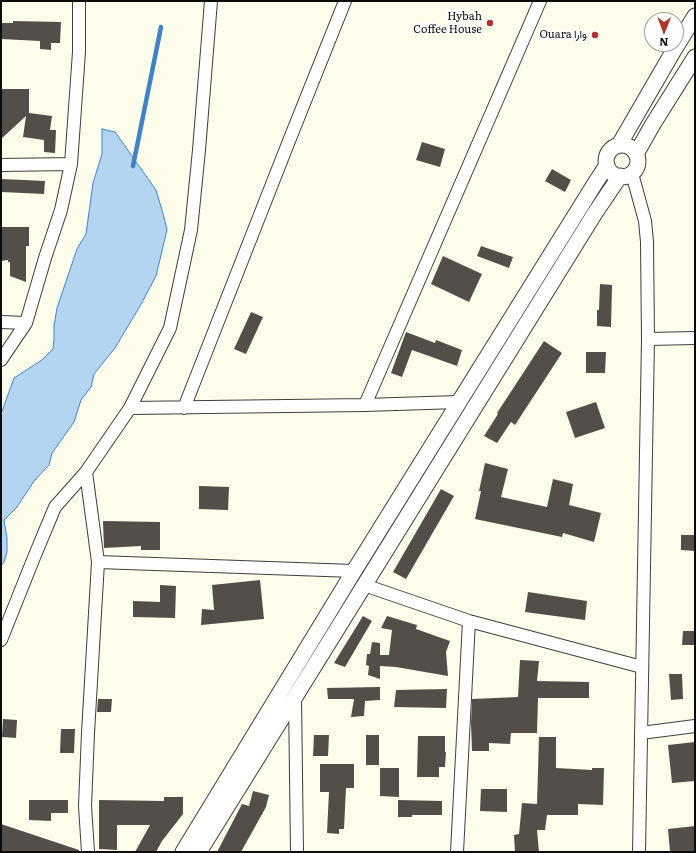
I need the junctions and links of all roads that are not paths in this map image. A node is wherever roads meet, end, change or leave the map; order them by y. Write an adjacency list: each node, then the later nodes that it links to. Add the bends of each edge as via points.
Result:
1 (79, 1): 9 (street, via 80,52)
2 (210, 1): 20 (street, via 199,150 190,230 170,328)
3 (345, 1): 21 (street)
4 (540, 1): 19 (street)
5 (695, 16): 7 (street)
6 (695, 57): 8 (street)
7 (620, 145): 8 (street, via 632,149); 11 (street, via 609,153)
8 (636, 154): 12 (street, via 638,164 635,170)
9 (71, 164): 10 (street); 14 (street, via 61,210)
10 (1, 165)
11 (607, 166): 12 (street, via 614,174); 18 (street)
12 (626, 175): 16 (street, via 636,188 645,221); 25 (street, via 590,220)
13 (1, 322): 14 (street)
14 (26, 323): 17 (street)
15 (695, 338): 16 (street)
16 (648, 339): 28 (street)
17 (1, 360)
18 (458, 402): 19 (street); 24 (street)
19 (366, 405): 21 (street)
20 (130, 408): 21 (street); 22 (street)
21 (184, 408)
22 (86, 472): 23 (street); 27 (street, via 55,507)
23 (98, 562): 24 (street); 32 (street, via 85,806)
24 (354, 570): 33 (street)
25 (364, 585): 26 (street); 29 (street)
26 (469, 621): 28 (street); 36 (street)
27 (1, 640)
28 (642, 667): 31 (street)
29 (295, 698): 34 (street); 35 (street)
30 (695, 726): 31 (street)
31 (641, 733): 37 (street)
32 (88, 852)
33 (183, 852)
34 (199, 852)
35 (297, 852)
36 (457, 852)
37 (639, 852)

